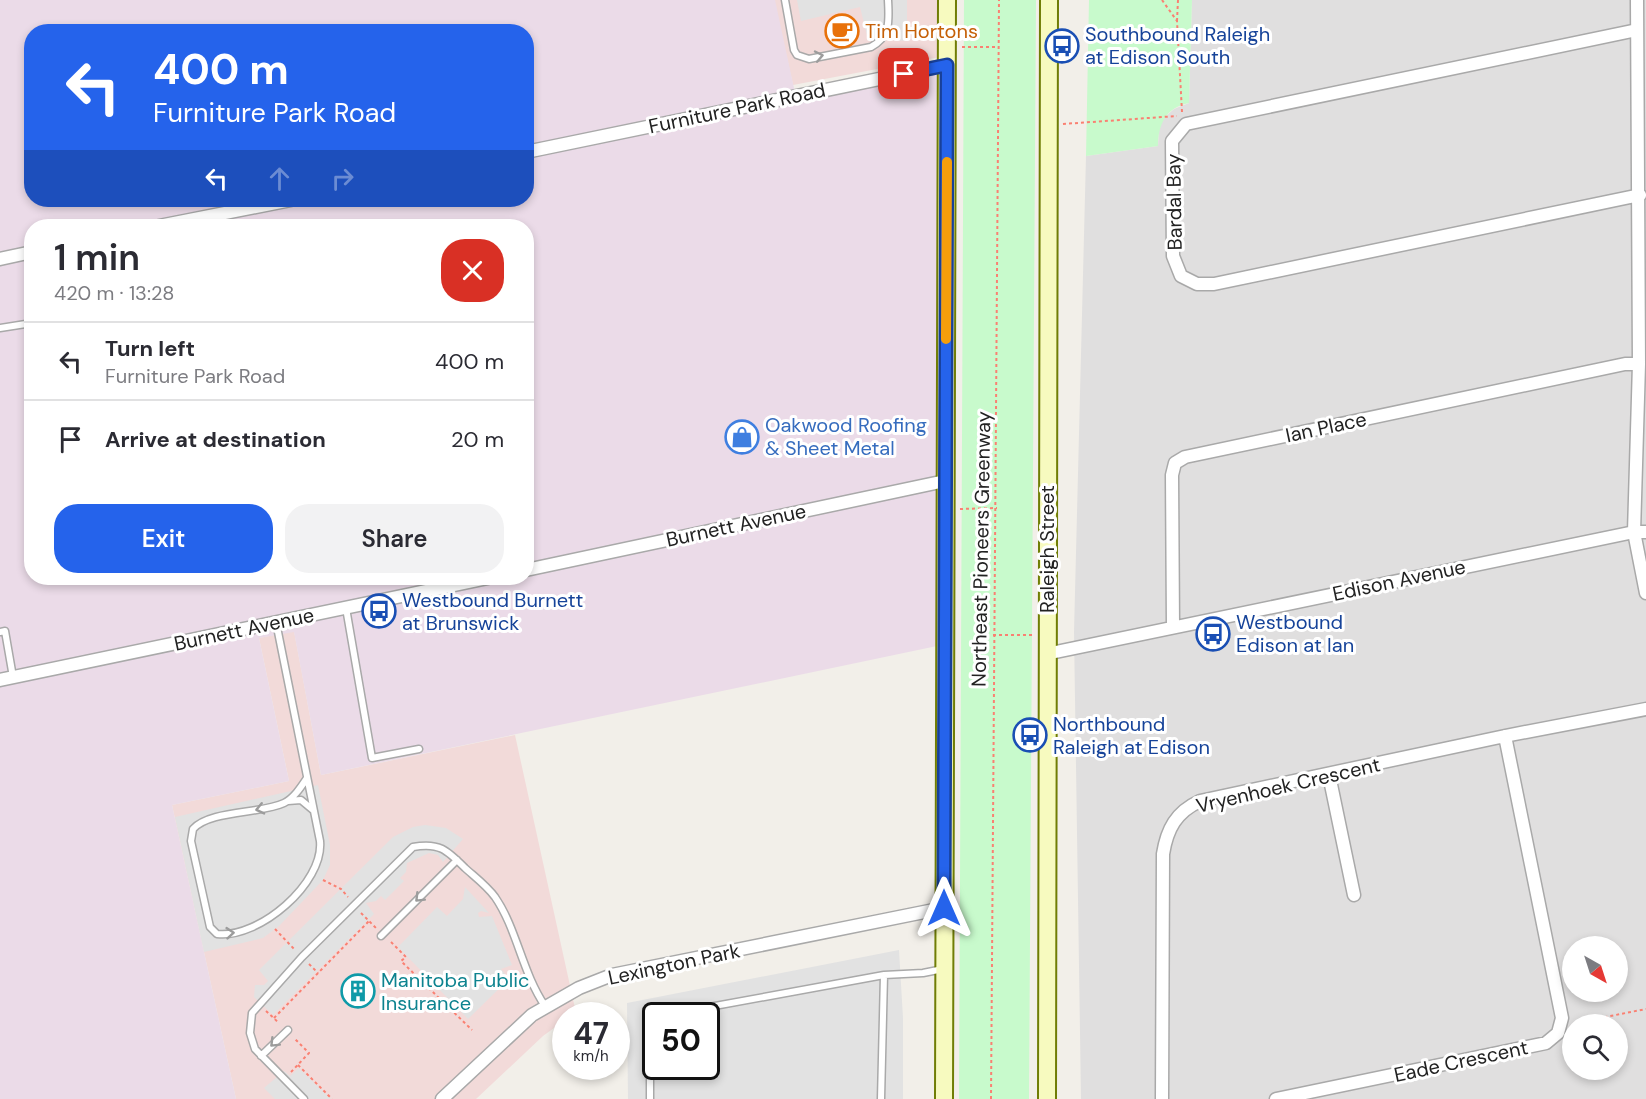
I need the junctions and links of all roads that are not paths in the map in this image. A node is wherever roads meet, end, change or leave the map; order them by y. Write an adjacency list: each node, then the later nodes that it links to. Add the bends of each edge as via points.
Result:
1 (785, 0): 2 (lane, one-way to 2, via 794,50 797,56 809,58 871,47 884,38 889,21)
2 (888, 0)
3 (947, 0): 7 (main road)
4 (1049, 0): 26 (main road, Raleigh Street)
5 (1637, 0): 6 (street)
6 (1637, 30): 9 (street); 9 (street, Bardal Bay, via 1186,124 1172,141 1173,256 1181,276 1197,284 1214,284)
7 (947, 65): 8 (street, Furniture Park Road); 17 (main road)
8 (534, 150)
9 (1640, 195): 16 (street)
10 (255, 207): 11 (street)
11 (195, 219)
12 (24, 254): 13 (street)
13 (0, 259)
14 (24, 324): 15 (lane)
15 (0, 328)
16 (1639, 364): 18 (street); 24 (street, Ian Place, via 1185,457 1175,464 1172,475)
17 (945, 481): 19 (street, Burnett Avenue); 37 (main road)
18 (1640, 532): 21 (street); 24 (street, Edison Avenue)
19 (534, 568)
20 (455, 585): 22 (street, Burnett Avenue)
21 (1646, 593)
22 (345, 608): 23 (street, Burnett Avenue); 30 (lane, via 372,758)
23 (276, 622): 27 (street, Burnett Avenue); 32 (lane)
24 (1173, 627): 26 (street, Edison Avenue)
25 (0, 632): 27 (lane, via 5,631)
26 (1046, 654): 51 (main road, Raleigh Street)
27 (6, 679)
28 (1646, 709): 29 (street, Vryenhoek Crescent)
29 (1505, 736): 31 (street, Vryenhoek Crescent); 53 (street, Eade Crescent, via 1562,1018 1558,1033 1546,1043)
30 (419, 749)
31 (1329, 775): 36 (street); 52 (street, Vryenhoek Crescent, via 1200,801 1181,813 1166,834)
32 (307, 778): 33 (lane); 34 (lane)
33 (286, 802): 34 (lane, via 305,802); 34 (lane, one-way to 34, via 204,821 193,829 191,841 210,927 217,934 261,925 309,879 318,865 321,848)
34 (315, 813)
35 (457, 860): 38 (lane, one-way to 38); 42 (lane, via 494,895 531,985); 44 (lane, via 431,844 413,847 354,904 255,1007 250,1033)
36 (1354, 895)
37 (944, 908): 39 (main road); 42 (street, Lexington Park, via 612,975)
38 (383, 936)
39 (944, 969): 40 (lane); 50 (main road)
40 (884, 975): 41 (lane); 49 (lane)
41 (720, 1005)
42 (545, 1006): 47 (street, Lexington Park, via 510,1033)
43 (288, 1030): 44 (lane, one-way to 44)
44 (261, 1056): 46 (lane)
45 (650, 1080): 48 (lane)
46 (304, 1099)
47 (442, 1099)
48 (650, 1099)
49 (881, 1099)
50 (944, 1099)
51 (1047, 1099)
52 (1162, 1099)
53 (1276, 1099)

